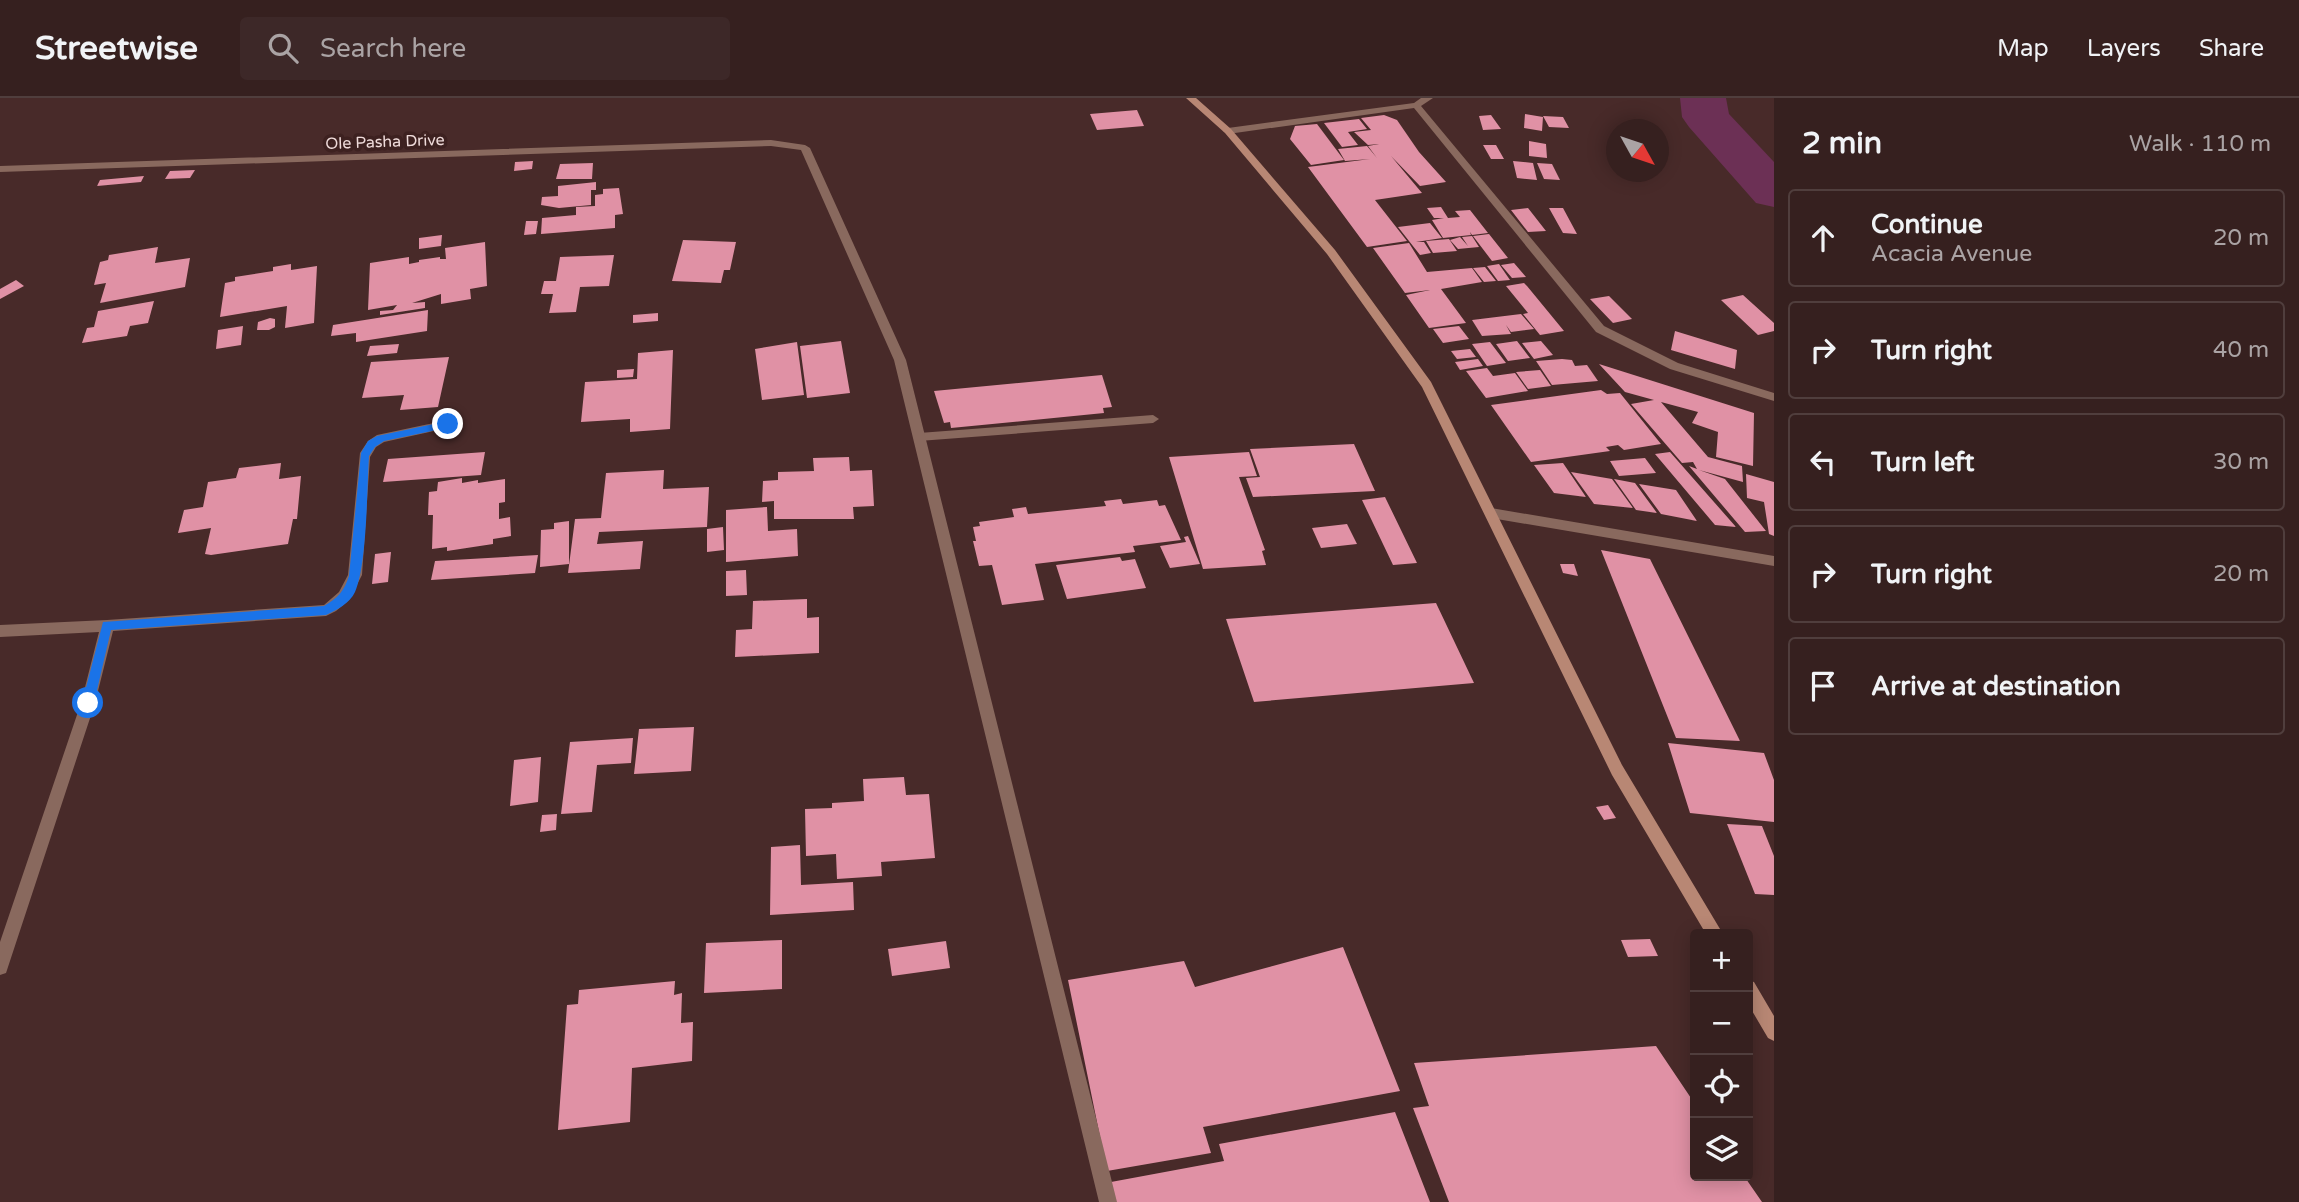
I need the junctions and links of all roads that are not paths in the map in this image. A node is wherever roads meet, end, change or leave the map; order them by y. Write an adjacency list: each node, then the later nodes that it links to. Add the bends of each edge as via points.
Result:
1 (1191, 98): 4 (street)
2 (1427, 98): 3 (street)
3 (1416, 106): 4 (street); 6 (street, via 1600,329 1674,366)
4 (1228, 131): 10 (street, via 1331,252 1427,385)
5 (0, 169): 9 (street, Ole Pasha Drive, via 771,143 806,148 900,360)
6 (1774, 397)
7 (1153, 419): 9 (street)
8 (448, 424): 12 (street, via 381,438 364,456 355,576 338,604 326,610)
9 (919, 437): 18 (street)
10 (1491, 513): 11 (street); 14 (street, via 1617,770)
11 (1774, 561)
12 (107, 626): 13 (street); 15 (street, via 88,703)
13 (0, 631)
14 (1712, 929)
15 (0, 967)
16 (1750, 992): 17 (street)
17 (1774, 1032)
18 (1108, 1202)

